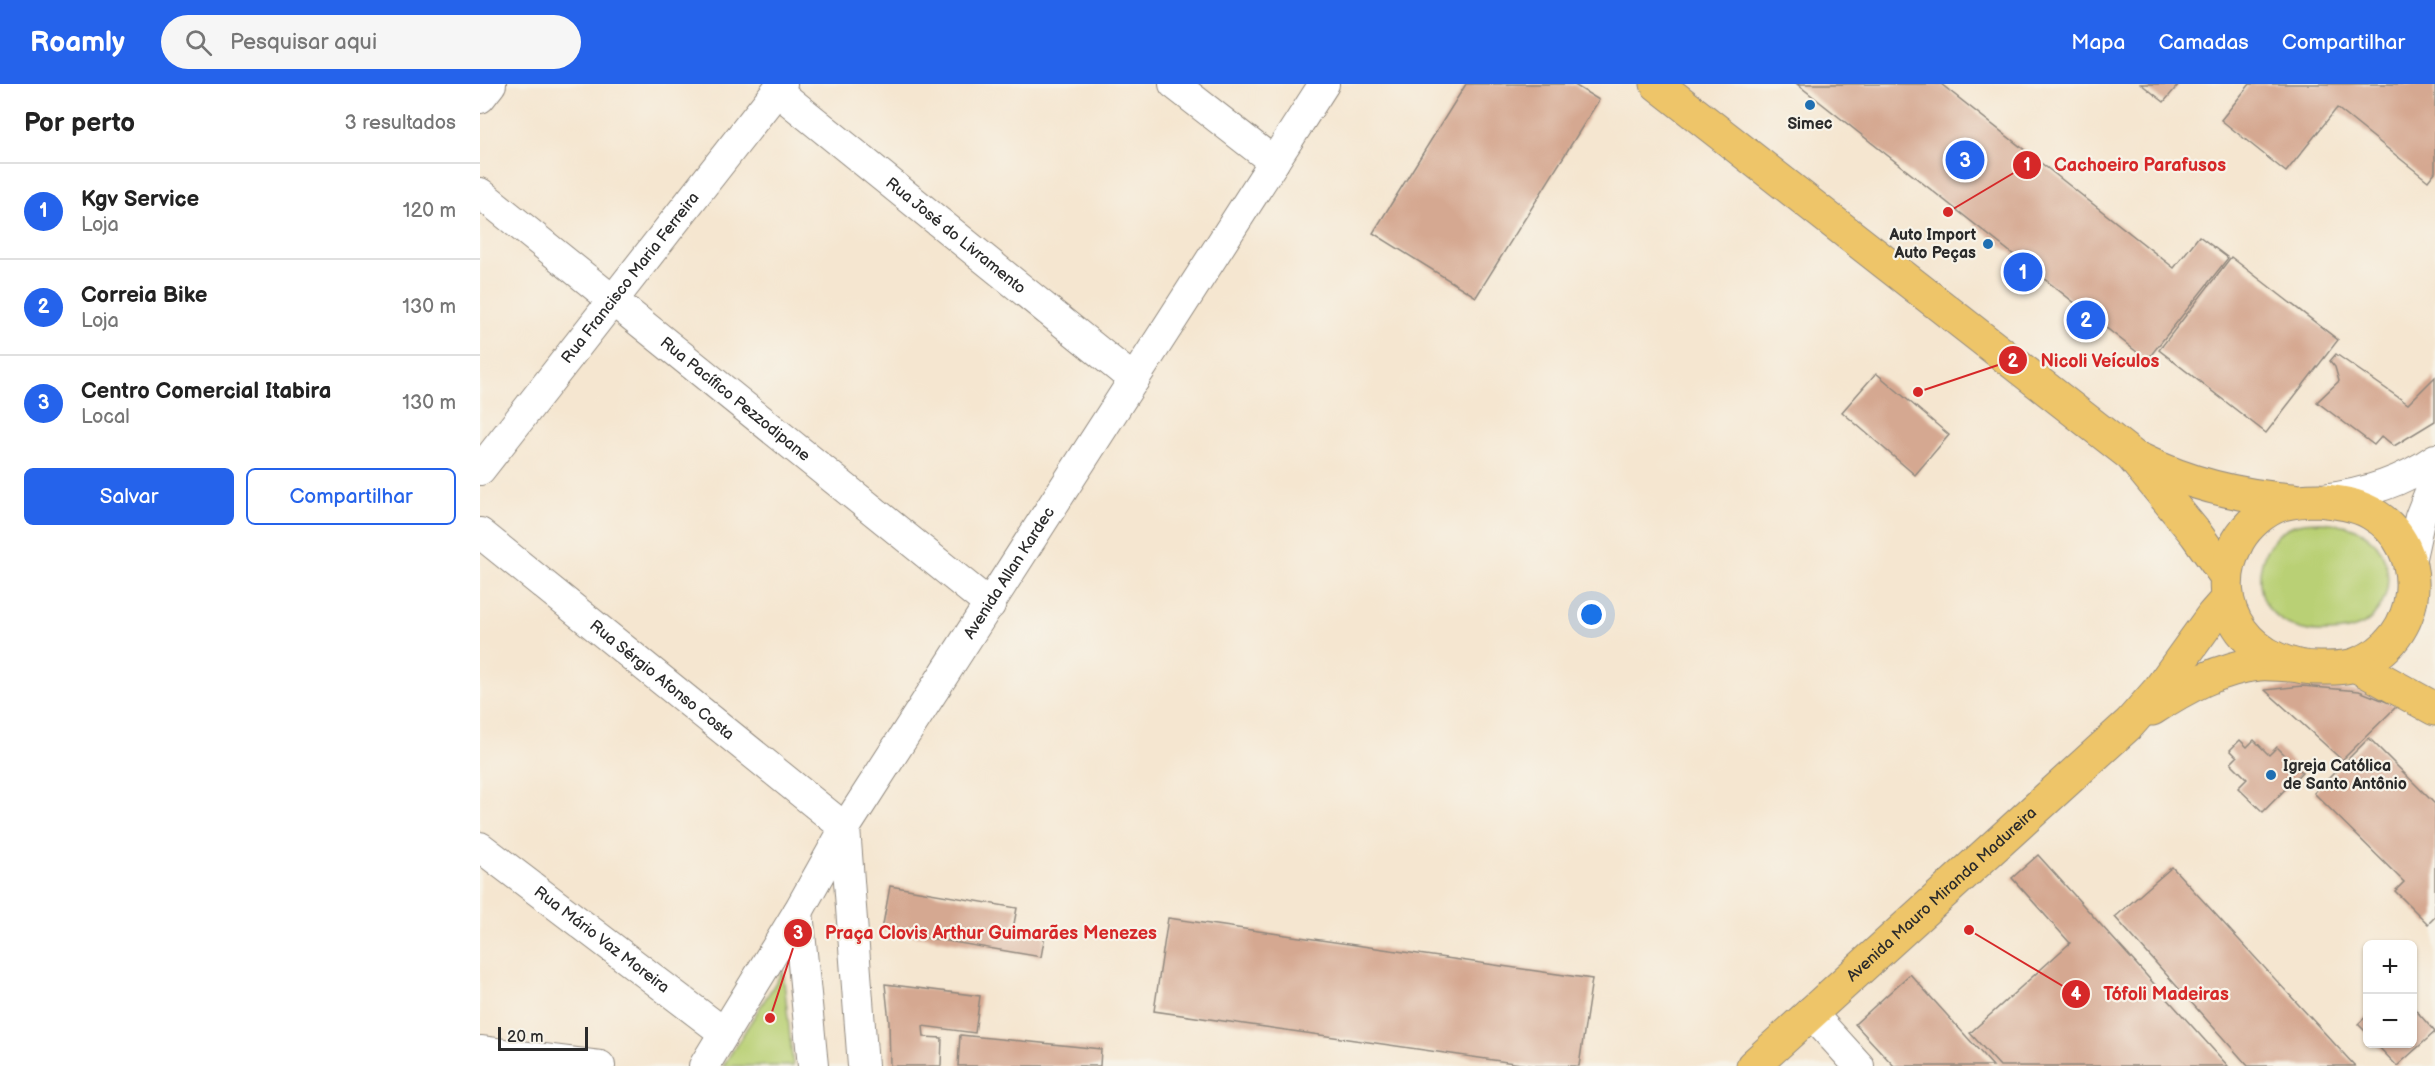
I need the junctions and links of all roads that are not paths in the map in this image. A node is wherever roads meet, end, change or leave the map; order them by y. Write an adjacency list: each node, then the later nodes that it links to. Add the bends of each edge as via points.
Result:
1 (491, 84): 6 (street)
2 (1174, 84): 7 (street)
3 (1324, 84): 7 (street, Avenida Allan Kardec)
4 (1657, 84): 11 (main road)
5 (780, 88): 9 (street, Rua Francisco Maria Ferreira); 10 (street, Rua José do Livramento)
6 (480, 98)
7 (1274, 162): 10 (street, Avenida Allan Kardec)
8 (480, 193): 9 (street, Rua Pacífico Pezzodipane)
9 (614, 302): 13 (street, Rua Francisco Maria Ferreira); 19 (street, Rua Pacífico Pezzodipane)
10 (1134, 380): 19 (street, Avenida Allan Kardec)
11 (2131, 455): 15 (main road, via 2228,492); 18 (main road, via 2196,534)
12 (2435, 459): 15 (street, via 2377,489)
13 (480, 470)
14 (2435, 479): 17 (street, via 2420,517)
15 (2309, 500): 17 (main road, via 2353,506 2371,513 2402,543); 18 (main road, via 2280,505 2259,516 2231,554)
16 (480, 533): 25 (street, Rua Sérgio Afonso Costa)
17 (2412, 572): 20 (main road); 22 (main road, via 2411,605 2404,625 2391,642)
18 (2226, 588): 21 (main road, via 2233,618 2243,635 2274,660); 24 (main road, via 2213,615)
19 (990, 605): 25 (street, Avenida Allan Kardec)
20 (2435, 619)
21 (2292, 665): 22 (main road); 24 (main road, via 2260,664 2226,670 2172,696)
22 (2355, 665): 23 (main road)
23 (2435, 709)
24 (2130, 723): 28 (main road, Avenida Mauro Miranda Madureira)
25 (845, 828): 27 (street, Avenida Allan Kardec); 34 (street)
26 (480, 847): 29 (street, Rua Mário Vaz Moreira)
27 (798, 912): 29 (street, Avenida Allan Kardec); 33 (street)
28 (1810, 1012): 35 (main road, Avenida Mauro Miranda Madureira); 36 (street)
29 (723, 1032): 32 (street, Avenida Allan Kardec)
30 (480, 1051): 31 (street)
31 (600, 1066)
32 (704, 1066)
33 (813, 1066)
34 (863, 1066)
35 (1753, 1066)
36 (1859, 1066)

